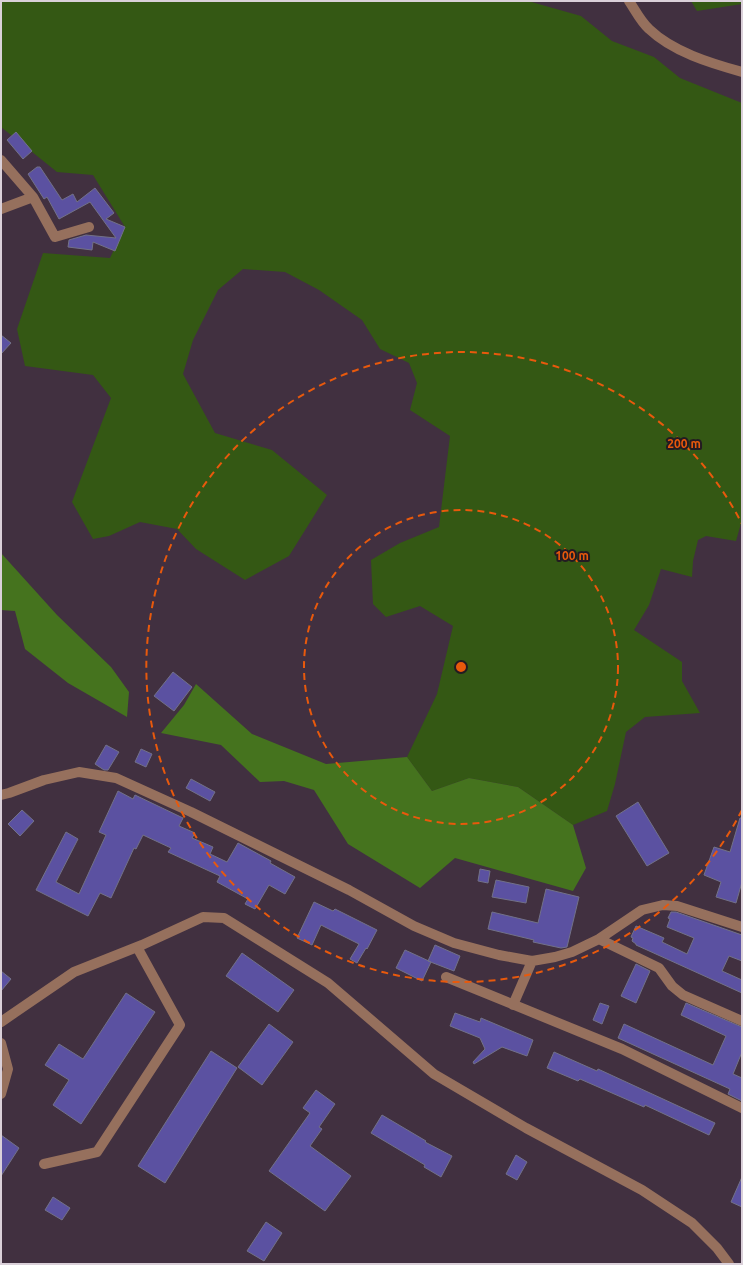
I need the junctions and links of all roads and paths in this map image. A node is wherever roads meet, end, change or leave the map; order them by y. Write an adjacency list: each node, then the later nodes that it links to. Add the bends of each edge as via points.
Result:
1 (629, 1): 2 (street, via 649,29 678,50)
2 (742, 72)
3 (1, 160): 4 (street)
4 (33, 197): 5 (street); 6 (street, via 55,237)
5 (1, 209)
6 (89, 227)
7 (1, 795): 11 (street, via 44,780 79,772 116,778 349,890 414,926 454,943)
8 (742, 926): 9 (street, via 677,906 663,905 642,910)
9 (599, 939): 11 (street, via 572,952); 14 (street, via 659,968 672,986 683,995)
10 (137, 947): 15 (street, via 74,972); 19 (street, via 180,1025 97,1152); 20 (street, via 203,917 224,918 328,983 434,1074 526,1128 642,1190 692,1223)
11 (532, 961): 13 (street)
12 (446, 977): 13 (street)
13 (514, 1005): 18 (street, via 622,1049)
14 (742, 1021)
15 (1, 1022)
16 (1, 1043): 17 (street, via 8,1069)
17 (1, 1094)
18 (742, 1108)
19 (44, 1164)
20 (729, 1264)

